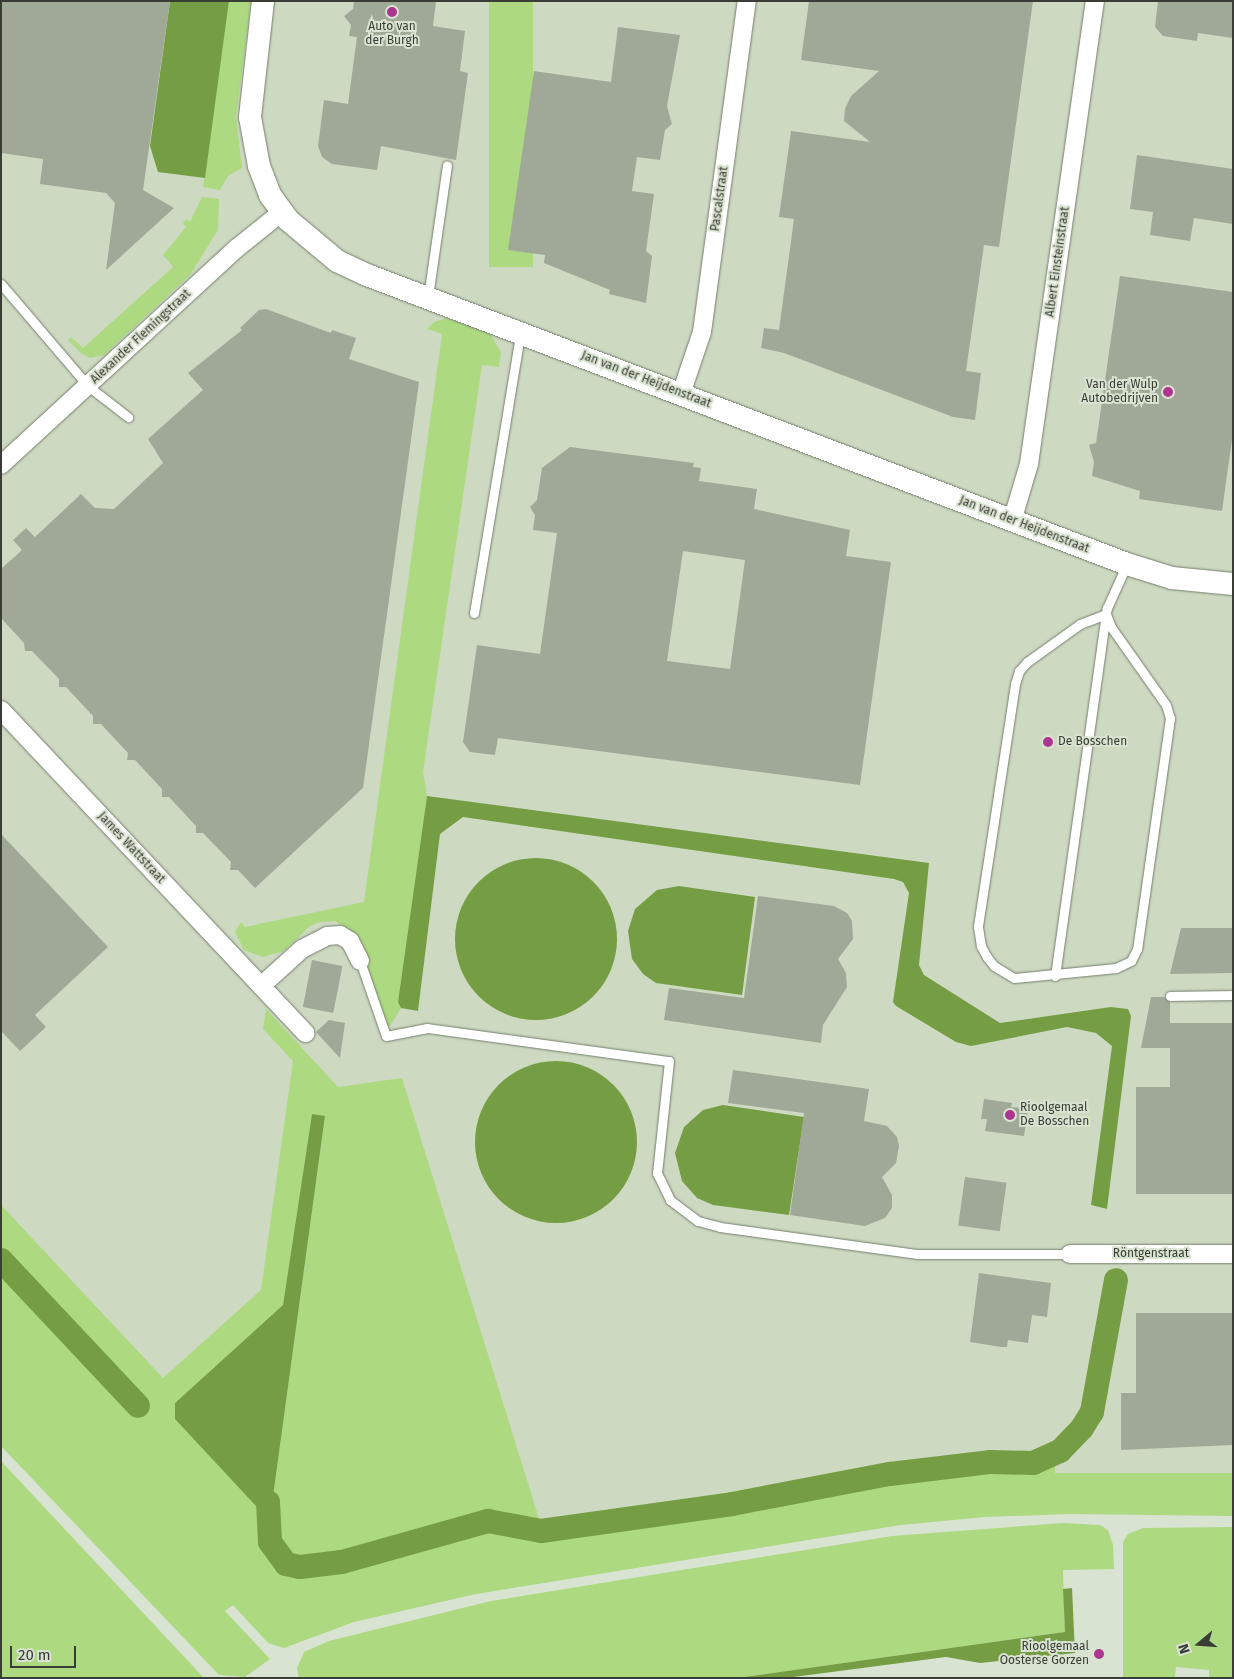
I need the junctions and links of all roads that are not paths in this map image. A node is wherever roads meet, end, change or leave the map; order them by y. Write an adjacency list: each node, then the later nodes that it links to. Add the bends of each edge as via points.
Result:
1 (263, 1): 5 (street, Jan van der Heijdenstraat, via 252,81 251,127 263,179)
2 (747, 1): 10 (street, Pascalstraat, via 702,332)
3 (1095, 1): 13 (street, Albert Einsteinstraat, via 1029,464)
4 (447, 165): 7 (lane)
5 (282, 212): 7 (street, Jan van der Heijdenstraat, via 304,236 337,261); 9 (street, Alexander Flemingstraat, via 237,248)
6 (1, 284): 9 (lane)
7 (428, 297): 8 (street, Jan van der Heijdenstraat)
8 (520, 332): 10 (street, Jan van der Heijdenstraat); 16 (lane)
9 (88, 386): 11 (lane); 12 (street, Alexander Flemingstraat)
10 (681, 394): 13 (street, Jan van der Heijdenstraat)
11 (128, 417)
12 (1, 465)
13 (1012, 521): 14 (street, Jan van der Heijdenstraat)
14 (1127, 564): 15 (street, Jan van der Heijdenstraat, via 1178,579); 17 (lane)
15 (1233, 584)
16 (474, 613)
17 (1106, 614): 20 (lane); 20 (lane, via 1111,627 1166,705 1170,718 1141,930 1135,956 1127,964); 20 (lane, via 1074,629 1019,671 979,909 978,936 994,966 1014,978)
18 (1, 710): 21 (street, James Wattstraat)
19 (360, 960): 21 (street, via 350,941 340,935 327,936 302,949); 25 (lane, via 386,1036 427,1028 669,1061 658,1173 670,1200 698,1221 720,1227 918,1254)
20 (1055, 976)
21 (261, 986): 24 (street, James Wattstraat)
22 (1233, 995): 23 (lane)
23 (1170, 996)
24 (305, 1033)
25 (1070, 1254): 26 (street, Röntgenstraat)
26 (1233, 1254)

